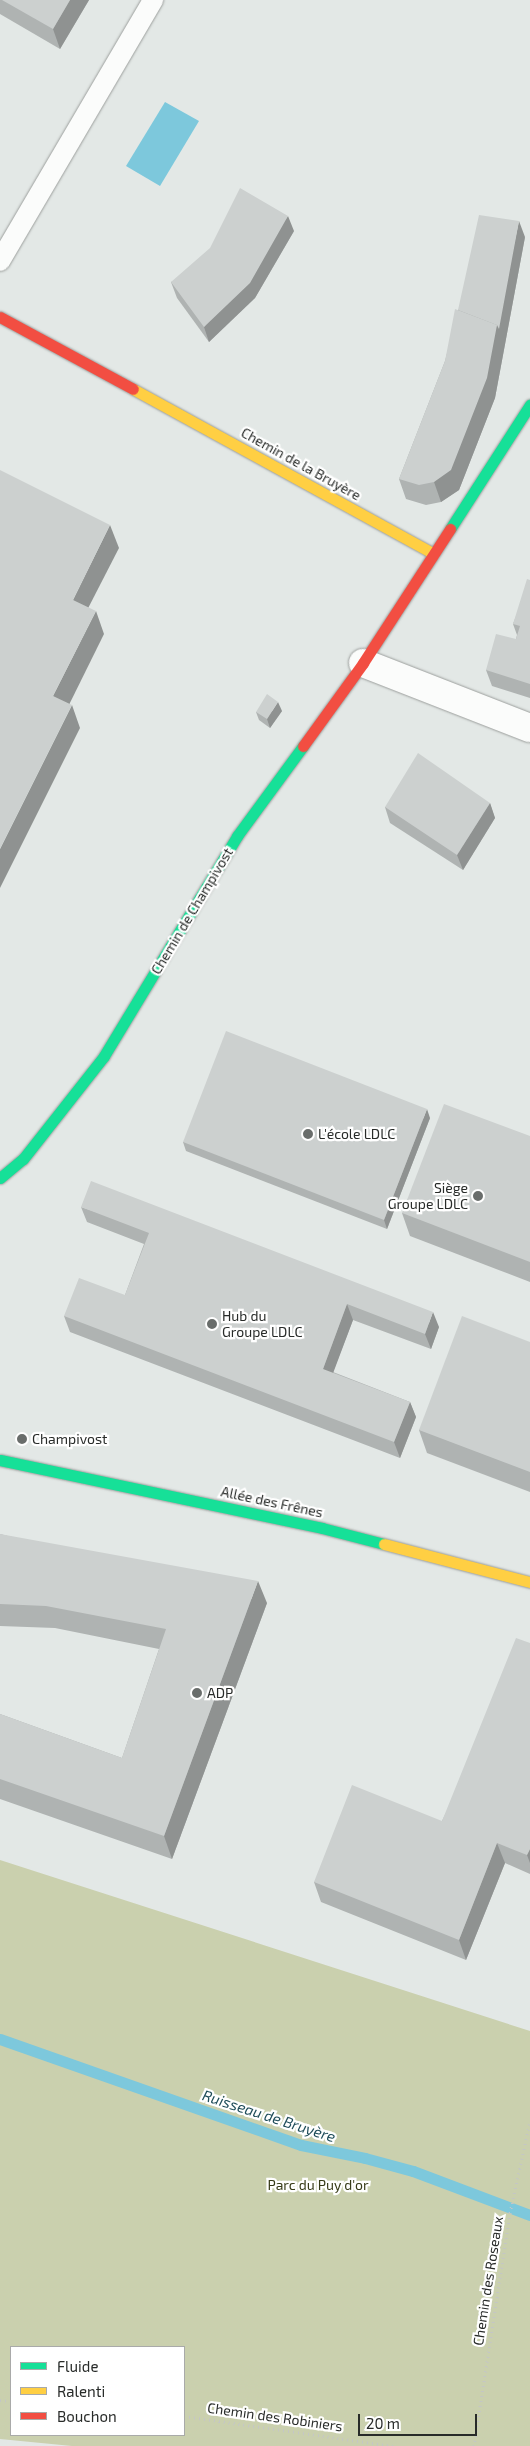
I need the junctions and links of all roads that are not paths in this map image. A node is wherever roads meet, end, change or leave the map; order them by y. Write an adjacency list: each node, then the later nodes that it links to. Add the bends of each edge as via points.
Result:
1 (153, 0): 2 (lane)
2 (0, 261)
3 (0, 317): 5 (street, Chemin de la Bruyère)
4 (530, 406): 5 (street)
5 (434, 553): 6 (street, Chemin de Champivost)
6 (363, 663): 7 (street); 8 (street, Chemin de Champivost, via 238,836 104,1056)
7 (530, 728)
8 (23, 1159): 9 (street, Chemin de Champivost); 10 (street, Chemin de Champivost)
9 (0, 1178)
10 (0, 1191)
11 (2, 1462): 12 (street, Allée des Frênes, via 322,1528)
12 (530, 1582)

